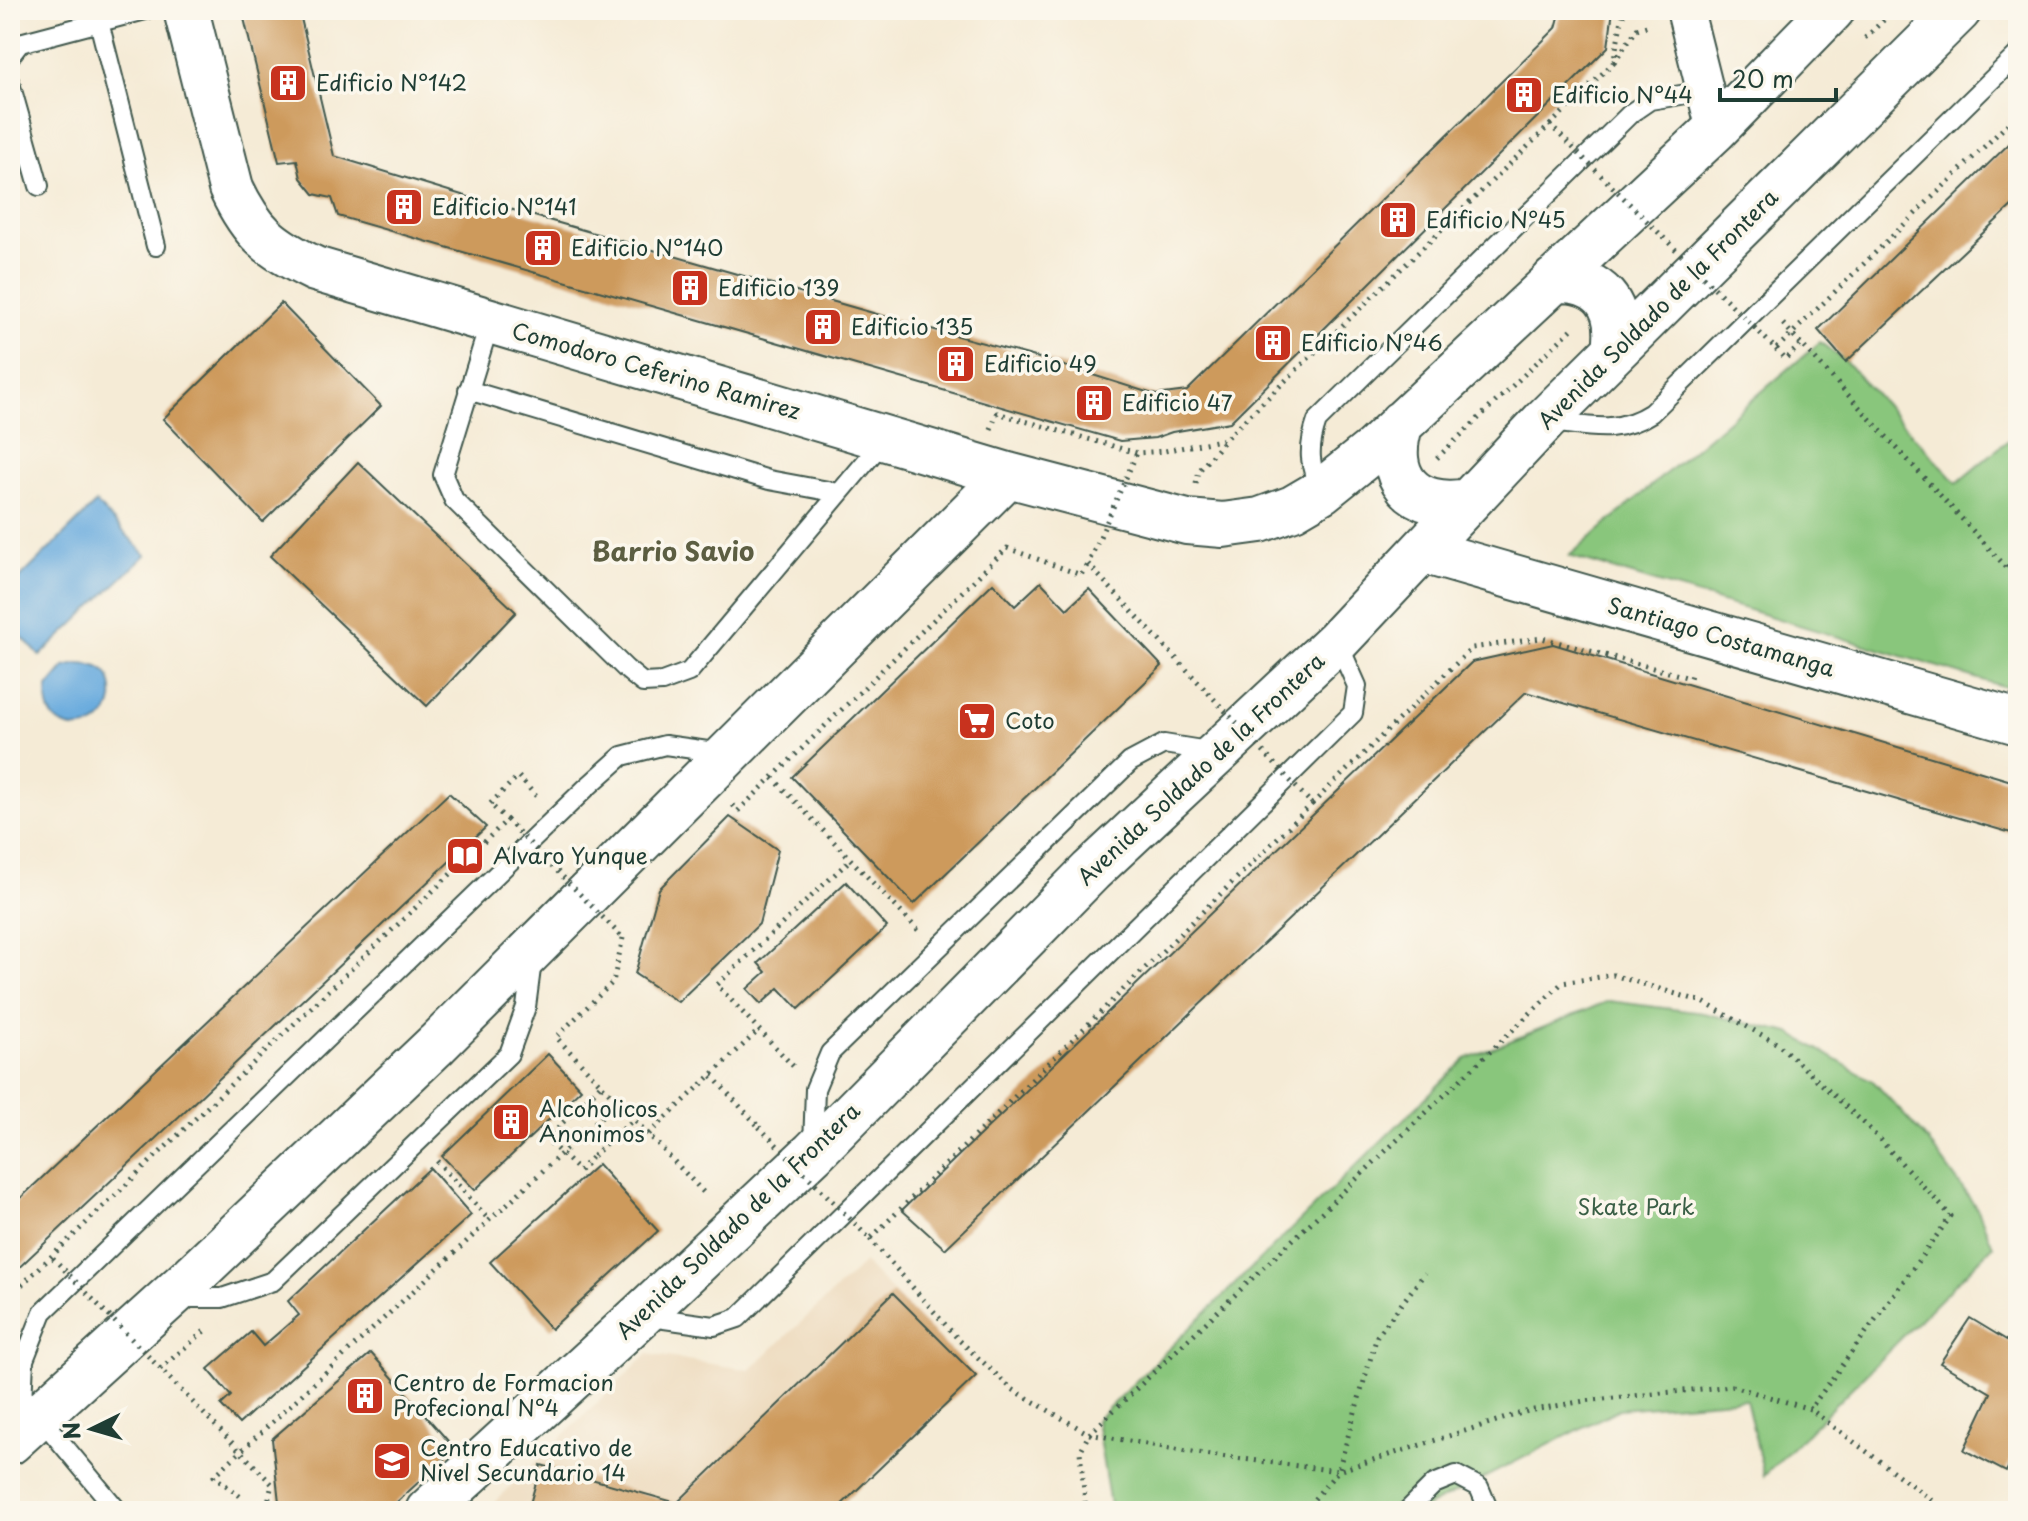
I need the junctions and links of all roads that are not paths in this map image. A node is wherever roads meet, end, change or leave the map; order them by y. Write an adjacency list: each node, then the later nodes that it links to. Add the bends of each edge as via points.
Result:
1 (145, 10): 6 (lane)
2 (186, 10): 14 (street, Comodoro Ceferino Ramirez, via 231,188 262,239 315,269)
3 (1685, 10): 10 (street)
4 (1832, 10): 10 (street)
5 (1959, 10): 15 (street, Avenida Soldado de la Frontera)
6 (99, 22): 8 (lane, via 20,43); 12 (lane)
7 (2018, 54): 17 (lane, via 1651,413 1632,425 1605,428)
8 (10, 56)
9 (10, 83): 11 (lane)
10 (1710, 110): 13 (street); 22 (lane, via 1650,100 1631,113 1317,421 1309,445)
11 (39, 186)
12 (156, 246)
13 (1554, 280): 15 (street, via 1573,279 1605,297 1615,312); 18 (street)
14 (490, 322): 16 (lane); 19 (street, Comodoro Ceferino Ramirez)
15 (1615, 349): 17 (street, Avenida Soldado de la Frontera)
16 (468, 390): 21 (lane, via 769,480); 21 (lane, via 443,475 454,500 643,683 689,672)
17 (1544, 421): 23 (street, Avenida Soldado de la Frontera)
18 (1401, 423): 22 (street); 23 (street, via 1394,445 1396,467 1407,487 1425,500 1447,505)
19 (885, 439): 20 (street, Comodoro Ceferino Ramirez); 21 (lane)
20 (1008, 475): 22 (street, Comodoro Ceferino Ramirez, via 1187,522 1223,525 1260,520); 28 (street)
21 (839, 493)
22 (1308, 499)
23 (1468, 501): 24 (street, Avenida Soldado de la Frontera)
24 (1423, 551): 25 (street, Avenida Soldado de la Frontera); 26 (street, Santiago Costamanga)
25 (1337, 641): 27 (street, Avenida Soldado de la Frontera); 32 (lane, via 1357,686 1353,713 738,1318 714,1326)
26 (2018, 722)
27 (1219, 753): 30 (street, Avenida Soldado de la Frontera, via 1091,871); 30 (lane, via 1164,744 1130,762 830,1053 815,1089)
28 (729, 754): 29 (street); 33 (lane, via 665,745 622,756 585,789 43,1312 24,1360)
29 (533, 950): 31 (street); 31 (lane, via 526,1007 509,1054 273,1281 222,1298)
30 (813, 1153): 32 (street, Avenida Soldado de la Frontera)
31 (168, 1298): 33 (street)
32 (640, 1316): 35 (street, Avenida Soldado de la Frontera)
33 (23, 1430): 34 (lane)
34 (118, 1511)
35 (428, 1511)
36 (1407, 1511): 37 (lane, via 1434,1484 1456,1475 1479,1487)
37 (1489, 1511)

